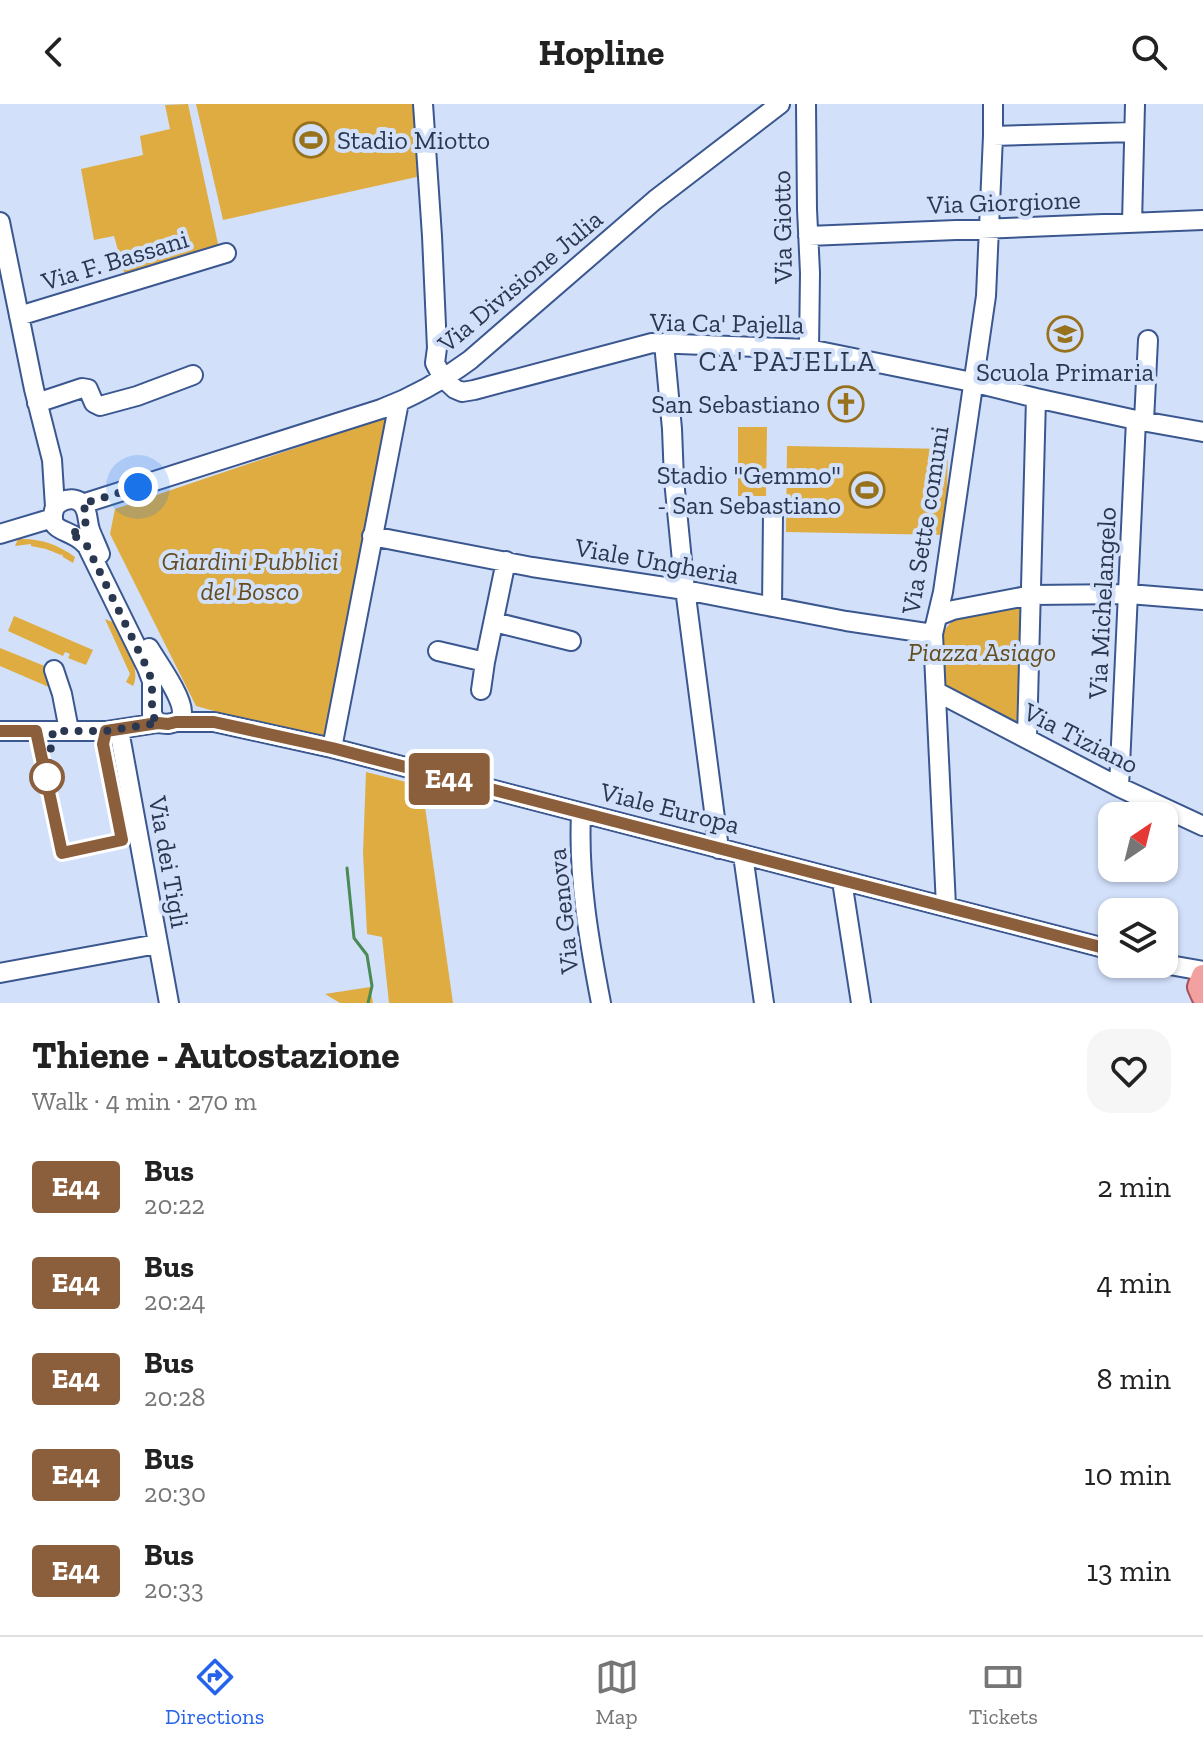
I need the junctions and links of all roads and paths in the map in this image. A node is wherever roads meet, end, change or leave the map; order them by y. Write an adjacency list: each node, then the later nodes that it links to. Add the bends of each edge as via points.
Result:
1 (423, 104): 20 (street, via 435,363)
2 (780, 104): 6 (street, Via Divisione Julia)
3 (806, 104): 13 (street, Via Giotto)
4 (993, 104): 8 (street, Via Sette comuni)
5 (1135, 104): 7 (street)
6 (760, 110): 20 (street, Via Divisione Julia)
7 (1134, 132): 8 (street); 11 (street)
8 (993, 136): 12 (street, Via Sette comuni)
9 (1203, 220): 11 (street, Via Giorgione)
10 (0, 222): 15 (street)
11 (1132, 223): 12 (street, Via Giorgione)
12 (989, 228): 13 (street, Via Giorgione); 21 (street, Via Sette comuni, via 986,296)
13 (808, 236): 18 (street, Via Giotto)
14 (226, 253): 15 (street, Via F. Bassani)
15 (19, 316): 24 (street)
16 (1148, 340): 25 (street, Via Michelangelo)
17 (664, 343): 18 (street, Via Ca' Pajella); 20 (street, Via Ca' Pajella, via 462,392); 35 (street)
18 (809, 349): 21 (street, Via Ca' Pajella)
19 (193, 375): 24 (street, via 100,406 82,388)
20 (443, 378): 23 (street, Via Divisione Julia)
21 (972, 382): 22 (street, Via Ca' Pajella); 41 (street, Via Sette comuni)
22 (1036, 398): 25 (street, Via Ca' Pajella); 37 (street)
23 (399, 402): 28 (street, Via Divisione Julia); 33 (street)
24 (37, 403): 27 (street)
25 (1140, 421): 26 (street, Via Ca' Pajella); 36 (street, Via Michelangelo)
26 (1203, 432)
27 (52, 460): 28 (street); 29 (street)
28 (81, 508): 29 (street, via 63,500); 31 (street, via 79,531); 48 (street, via 104,562)
29 (54, 513): 31 (street, via 54,523); 32 (street)
30 (773, 515): 39 (street)
31 (69, 533): 49 (street, via 87,546 147,668 152,715)
32 (0, 534)
33 (372, 536): 34 (street, Viale Ungheria); 55 (street)
34 (506, 561): 35 (street, Viale Ungheria); 40 (street)
35 (685, 590): 39 (street, Viale Ungheria); 59 (street)
36 (1129, 594): 37 (street); 38 (street); 56 (street, Via Michelangelo)
37 (1032, 595): 41 (street, via 953,610); 54 (street)
38 (1203, 600)
39 (772, 607): 41 (street, Viale Ungheria)
40 (494, 622): 42 (street); 44 (street)
41 (936, 625): 47 (street, Via Sette comuni)
42 (571, 641)
43 (438, 651): 44 (street)
44 (485, 662): 46 (street)
45 (54, 670): 51 (street)
46 (481, 690)
47 (937, 692): 54 (street, Via Tiziano); 62 (street, Via Sette comuni)
48 (176, 694): 49 (street, via 181,718); 50 (street, Viale Europa)
49 (167, 722): 50 (street, Viale Europa); 52 (street, Viale Europa)
50 (214, 722): 55 (street, Viale Europa)
51 (68, 725)
52 (119, 730): 53 (street, Viale Europa); 63 (street, Via dei Tigli)
53 (0, 731)
54 (1027, 738): 56 (street, Via Tiziano)
55 (332, 748): 57 (street, Viale Europa)
56 (1119, 787): 58 (street, Via Tiziano)
57 (581, 814): 59 (street, Viale Europa); 69 (street, Via Genova, via 590,951)
58 (1203, 826)
59 (719, 849): 60 (street, Viale Europa)
60 (743, 855): 61 (street, Viale Europa); 70 (street)
61 (842, 881): 62 (street, Viale Europa); 71 (street)
62 (946, 906): 64 (street, Viale Europa)
63 (157, 944): 66 (street); 68 (street, Via dei Tigli)
64 (1098, 946)
65 (1178, 969): 67 (street)
66 (0, 973)
67 (1202, 982)
68 (169, 1003)
69 (601, 1003)
70 (764, 1003)
71 (861, 1003)

